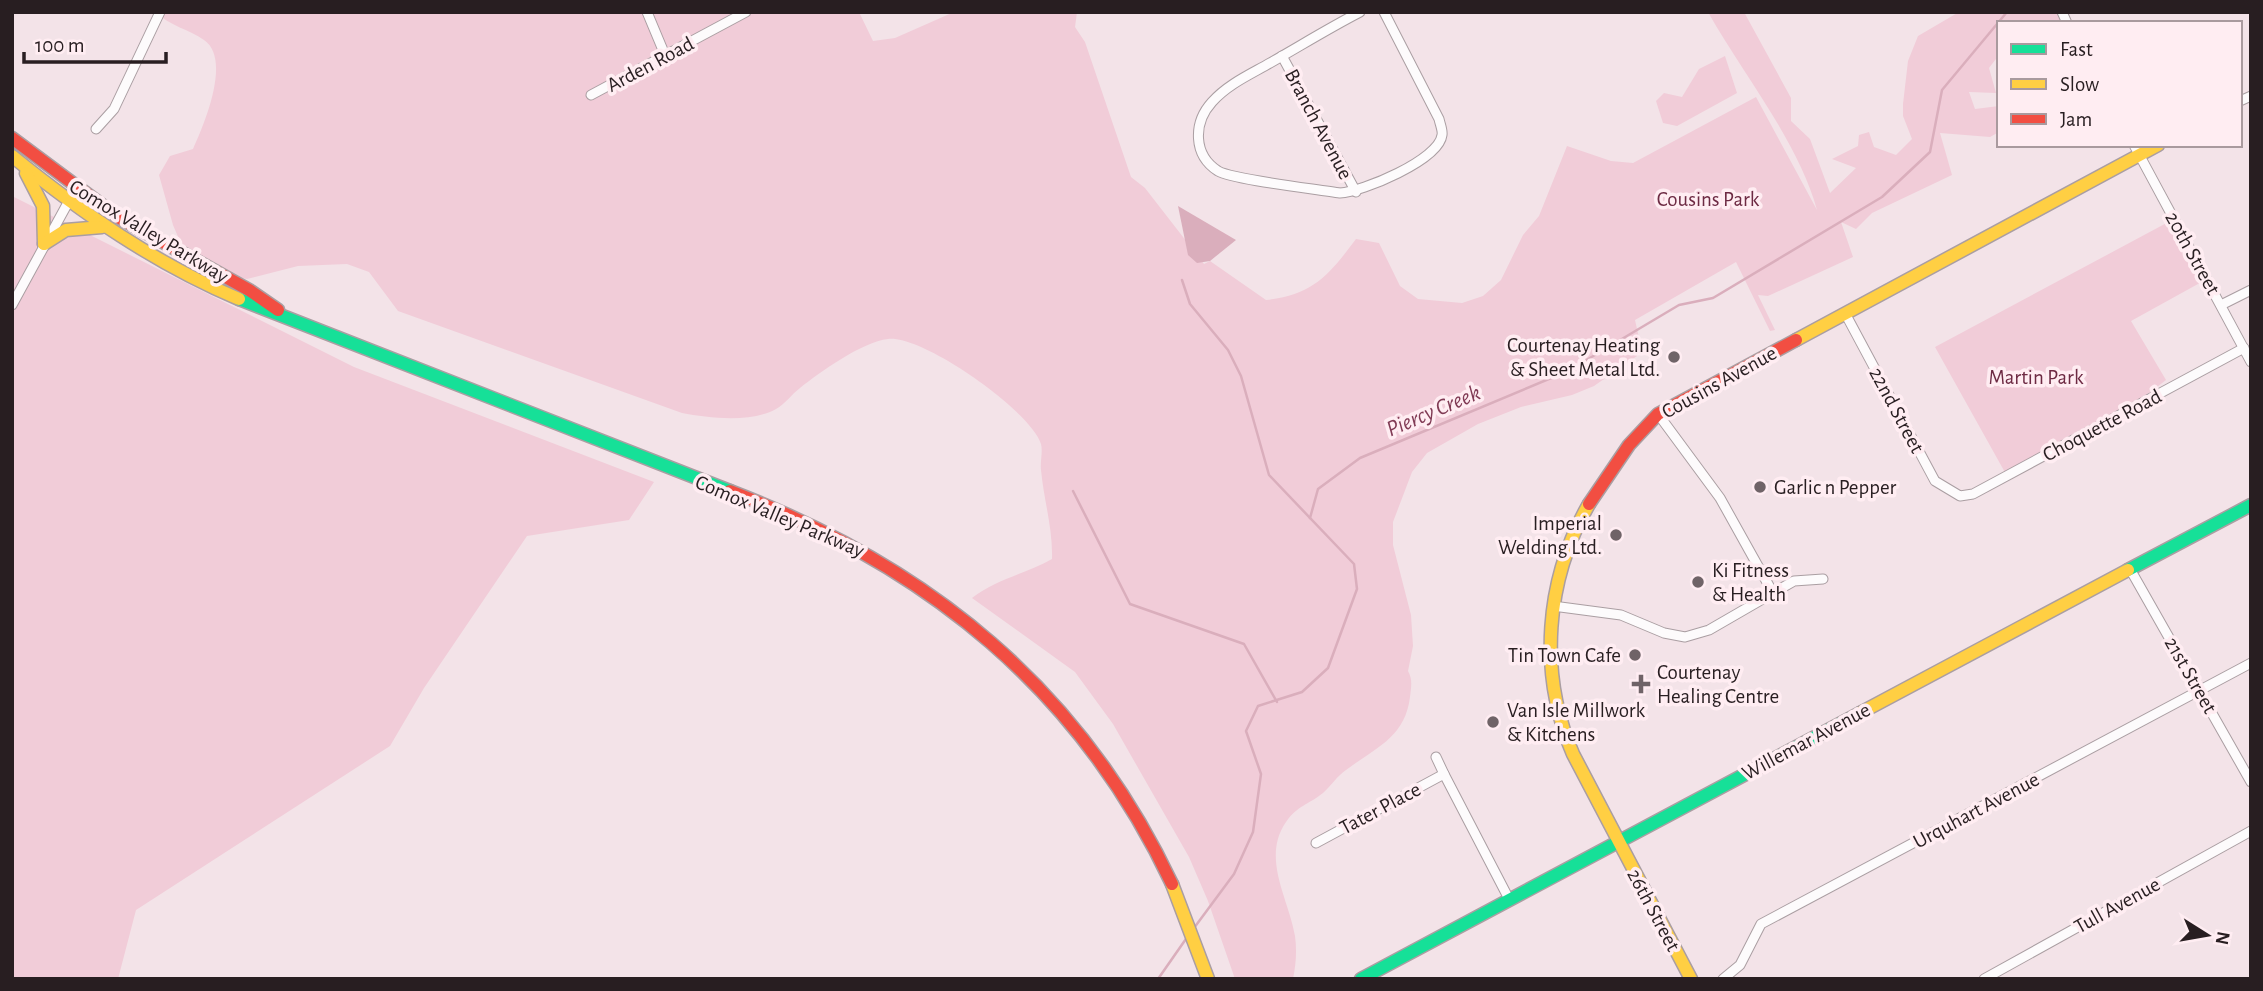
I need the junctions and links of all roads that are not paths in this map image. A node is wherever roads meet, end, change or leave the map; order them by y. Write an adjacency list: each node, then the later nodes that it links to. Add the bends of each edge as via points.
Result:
1 (160, 12): 9 (street, via 114,109)
2 (647, 12): 6 (street)
3 (746, 12): 6 (street, Arden Road)
4 (1360, 12): 7 (street)
5 (1384, 12): 14 (street, via 1439,119 1442,136 1435,149 1406,168)
6 (665, 55): 8 (street, Arden Road)
7 (1282, 56): 14 (street, Branch Avenue); 14 (street, via 1239,80 1212,102 1199,125 1198,145 1205,159 1220,172)
8 (591, 95)
9 (96, 129)
10 (12, 138): 13 (street, Comox Valley Parkway)
11 (2136, 150): 19 (street, 20th Street); 21 (street, Cousins Avenue)
12 (13, 157): 15 (street, Comox Valley Parkway); 17 (street, via 43,202)
13 (76, 188): 15 (street); 22 (street, Comox Valley Parkway)
14 (1356, 192)
15 (67, 201): 16 (street, Comox Valley Parkway); 17 (street)
16 (102, 227): 17 (street, via 66,230); 22 (street, Comox Valley Parkway, via 242,303)
17 (44, 244): 20 (street)
18 (2251, 290): 19 (street)
19 (2221, 305): 23 (street, 20th Street)
20 (12, 306)
21 (1845, 313): 25 (street, Cousins Avenue); 26 (street, 22nd Street, via 1935,481)
22 (290, 318): 41 (street, Comox Valley Parkway, via 838,538 929,592 993,641 1041,686 1088,741 1126,794 1182,901)
23 (2244, 348): 24 (street, 20th Street); 26 (street, Choquette Road, via 1973,494)
24 (2251, 362)
25 (1658, 414): 30 (street, via 1720,498); 31 (street, Cousins Avenue, via 1608,470 1587,503 1563,558)
26 (1960, 496)
27 (2251, 505): 28 (street, Willemar Avenue)
28 (2130, 569): 33 (street, 21st Street); 38 (street, Willemar Avenue)
29 (1823, 579): 30 (street, via 1794,581)
30 (1773, 593): 31 (street, via 1709,630 1685,637 1621,615)
31 (1553, 606): 38 (street, Cousins Avenue, via 1549,646 1560,720)
32 (2251, 663): 33 (street, Urquhart Avenue)
33 (2200, 691): 36 (street, 21st Street); 44 (street, Urquhart Avenue, via 1761,924 1740,965)
34 (1436, 757): 35 (street, Tater Place)
35 (1444, 774): 39 (street, Tater Place); 40 (street, Tater Place)
36 (2251, 782)
37 (2251, 831): 45 (street, Tull Avenue)
38 (1617, 841): 40 (street, Willemar Avenue); 43 (street, 26th Street)
39 (1316, 843)
40 (1509, 899): 42 (street, Willemar Avenue)
41 (1208, 979)
42 (1362, 979)
43 (1692, 979)
44 (1724, 979)
45 (1984, 979)

